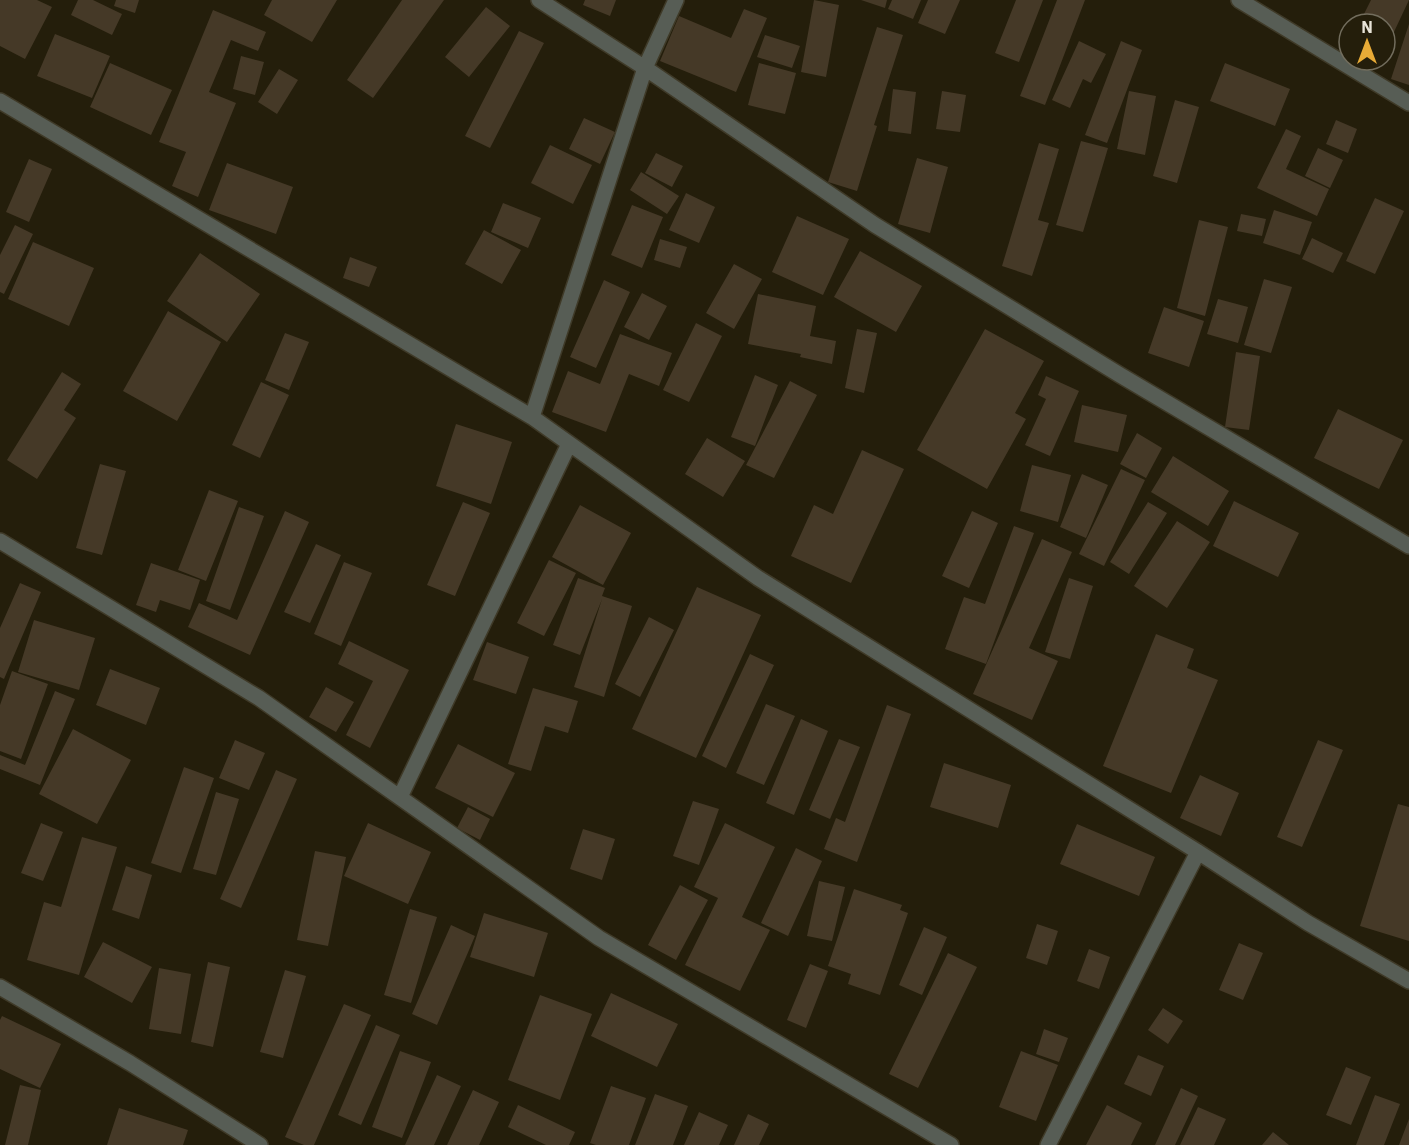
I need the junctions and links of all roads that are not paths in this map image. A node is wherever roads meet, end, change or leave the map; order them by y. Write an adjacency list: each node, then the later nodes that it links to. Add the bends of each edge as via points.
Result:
1 (539, 0): 4 (street)
2 (676, 0): 4 (street)
3 (1239, 0): 6 (street)
4 (645, 68): 7 (street); 10 (street, via 875,225)
5 (0, 101): 7 (street)
6 (1409, 103)
7 (532, 417): 8 (street)
8 (569, 444): 11 (street); 12 (street, via 758,578)
9 (0, 541): 11 (street, via 259,698)
10 (1409, 546)
11 (400, 797): 16 (street, via 599,938)
12 (1198, 852): 13 (street, via 1308,924); 17 (street)
13 (1409, 981)
14 (0, 987): 15 (street)
15 (260, 1145)
16 (951, 1145)
17 (1048, 1145)

